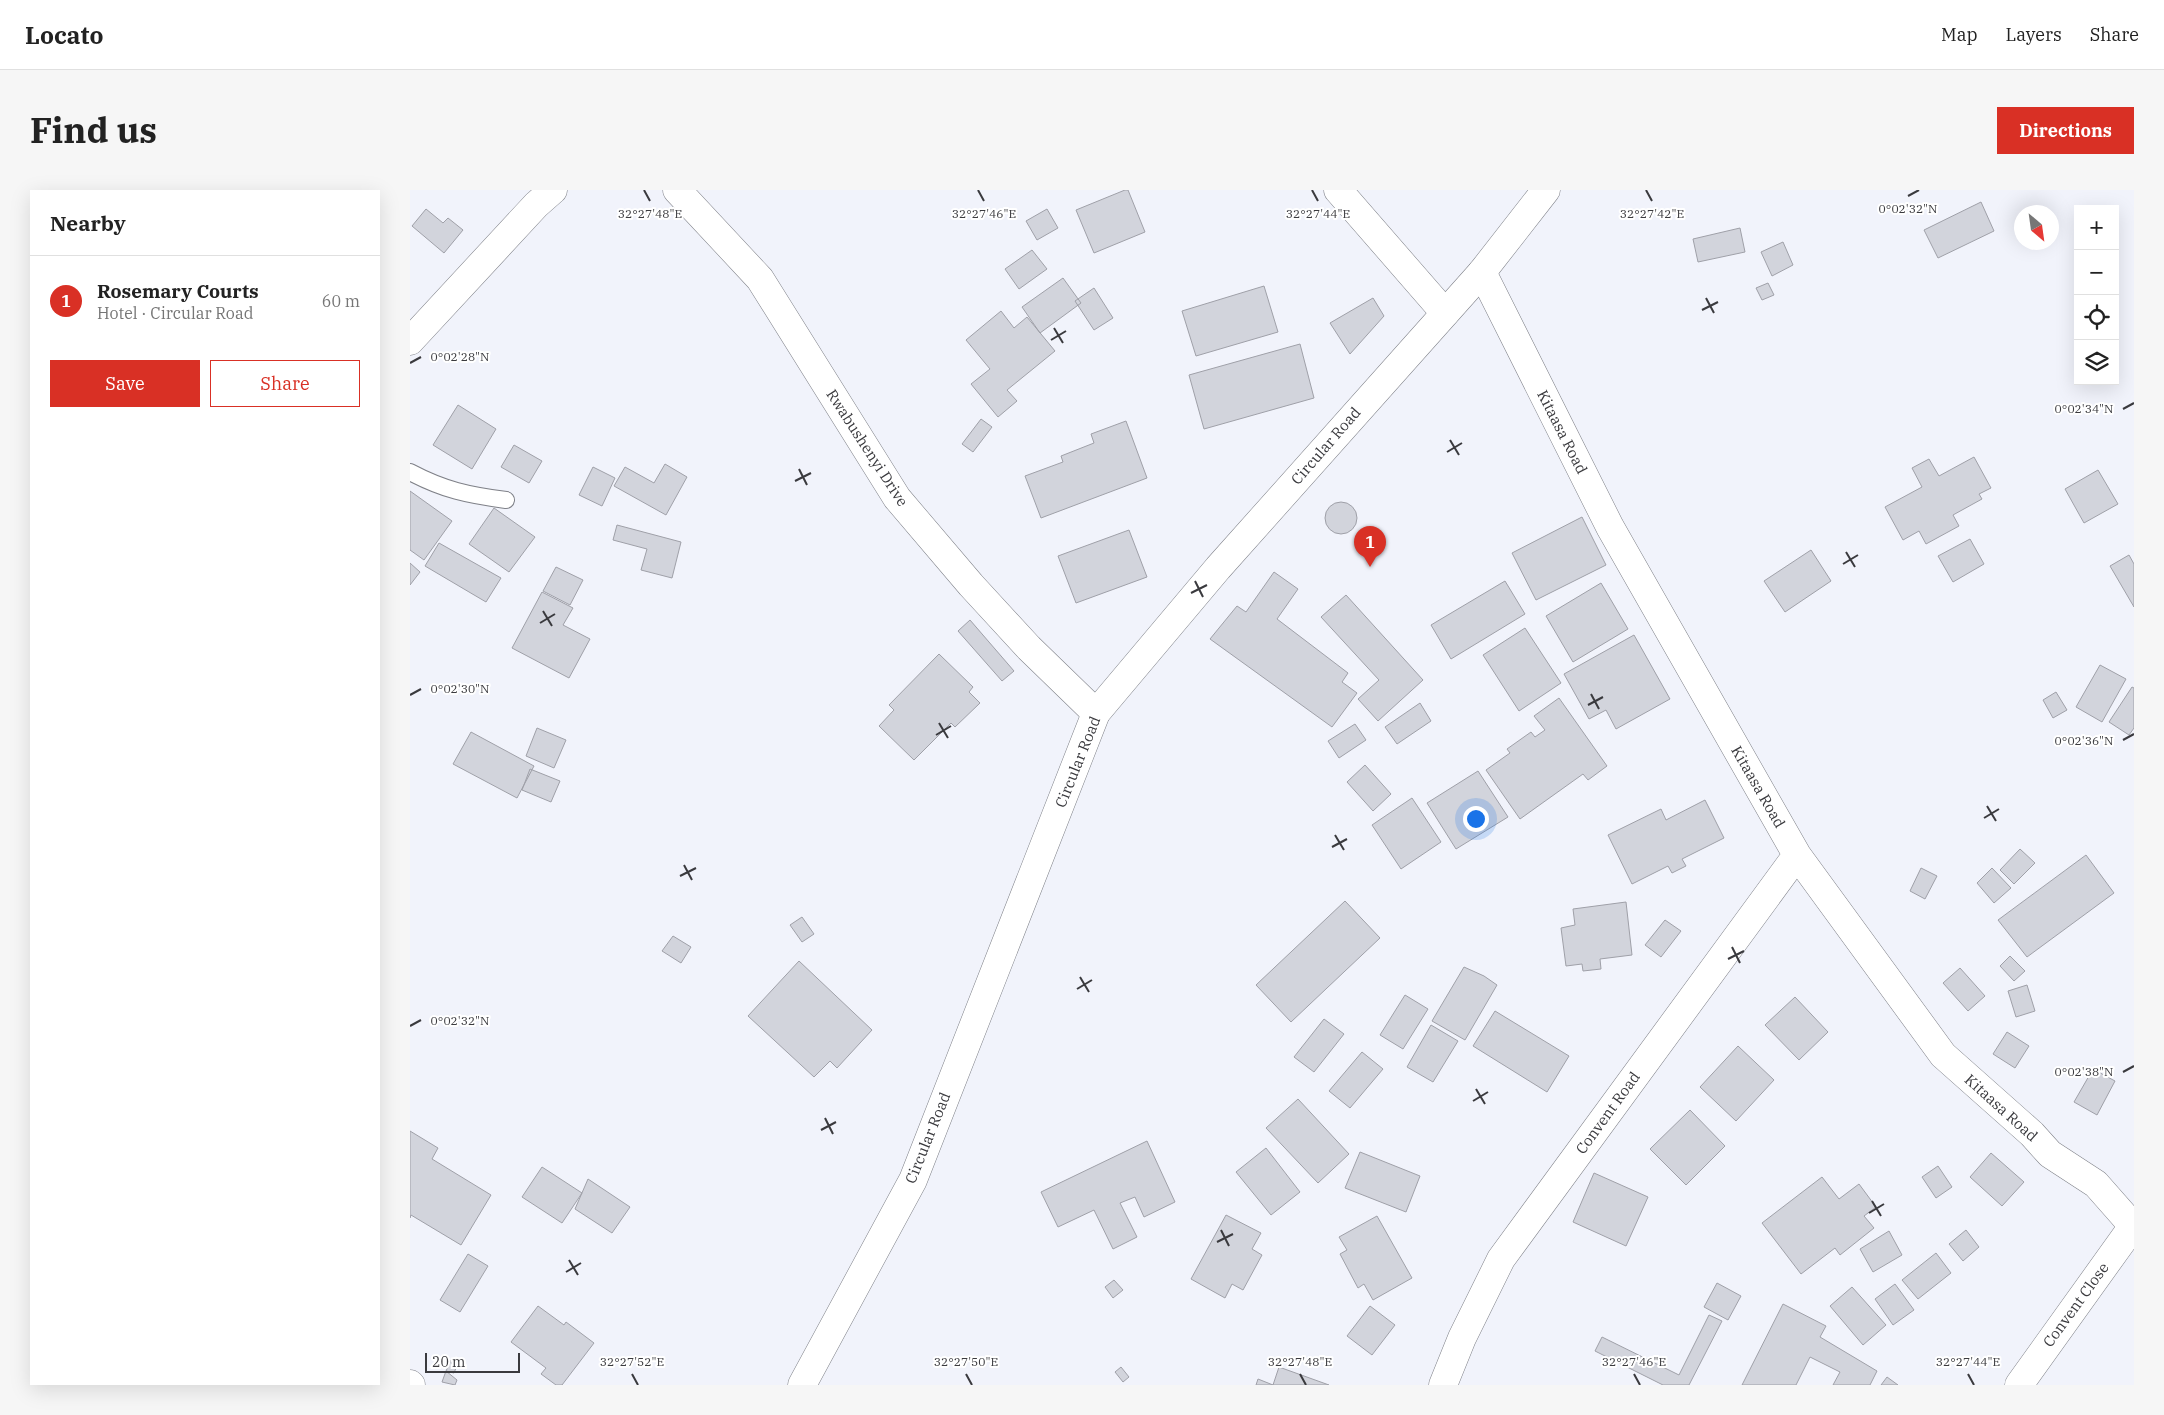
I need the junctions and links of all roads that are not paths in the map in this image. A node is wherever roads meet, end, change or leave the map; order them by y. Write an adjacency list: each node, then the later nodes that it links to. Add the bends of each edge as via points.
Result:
1 (553, 190): 7 (street)
2 (677, 190): 10 (street, Rwabushenyi Drive, via 760,279 897,498 1029,648)
3 (1338, 190): 6 (street)
4 (1546, 190): 5 (street, Circular Road)
5 (1482, 272): 6 (street, Circular Road); 11 (street, Kitaasa Road, via 1610,527)
6 (1445, 313): 10 (street, Circular Road, via 1225,561)
7 (410, 341)
8 (410, 472): 9 (lane, via 466,495)
9 (506, 500)
10 (1096, 713): 13 (street, Circular Road, via 913,1180)
11 (1796, 855): 12 (street, Kitaasa Road, via 1943,1055 2050,1154 2096,1184); 14 (street, Convent Road, via 1500,1259)
12 (2133, 1225): 15 (street, Convent Close)
13 (802, 1385)
14 (1443, 1385)
15 (2019, 1385)

